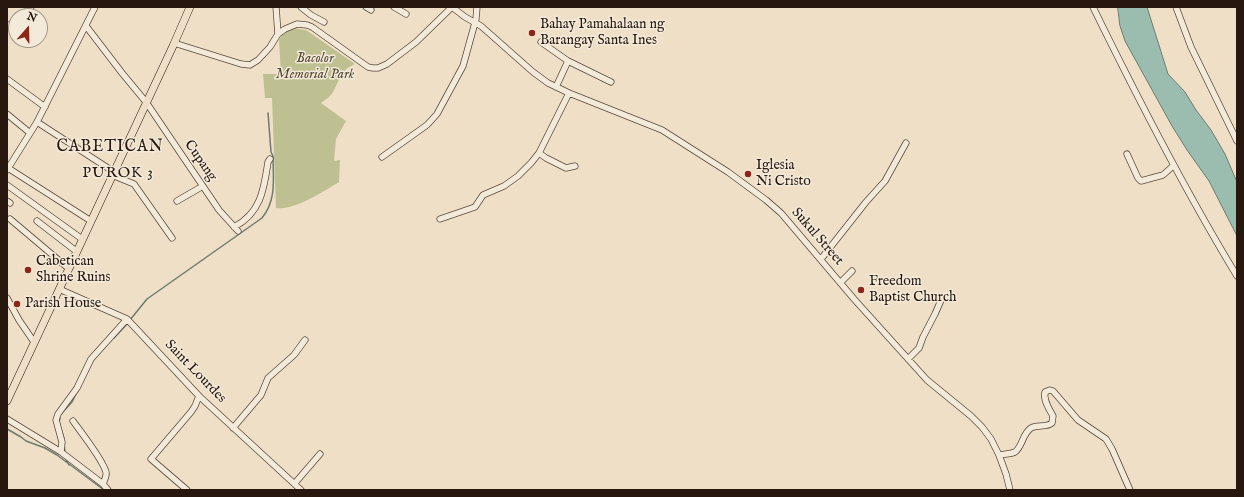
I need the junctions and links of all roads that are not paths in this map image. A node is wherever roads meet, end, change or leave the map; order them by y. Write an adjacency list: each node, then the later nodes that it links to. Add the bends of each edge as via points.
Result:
1 (95, 7): 13 (street)
2 (190, 7): 16 (main road)
3 (276, 7): 14 (street)
4 (301, 7): 11 (street)
5 (394, 7): 10 (street)
6 (452, 7): 12 (street, Sukul Street); 14 (street, via 416,42 378,68 362,63 307,25 293,25)
7 (477, 7): 12 (street)
8 (1093, 7): 34 (street)
9 (1176, 7): 27 (street, via 1191,47)
10 (406, 14)
11 (324, 22)
12 (475, 22): 20 (street, Sukul Street, via 533,72); 31 (street, via 463,66 437,114 427,125)
13 (86, 26): 22 (street, Cupang); 23 (street)
14 (278, 34): 16 (street, via 270,47 250,65)
15 (541, 42): 17 (street)
16 (174, 43): 22 (main road)
17 (568, 61): 19 (street); 20 (street)
18 (7, 79): 23 (street)
19 (611, 82)
20 (556, 87): 21 (street, Sukul Street)
21 (569, 93): 29 (street); 47 (street, Sukul Street, via 650,124 700,153 781,213)
22 (146, 102): 36 (main road); 38 (street, Cupang)
23 (45, 107): 25 (street)
24 (7, 114): 26 (street)
25 (37, 122): 26 (street); 36 (street)
26 (30, 133): 35 (street)
27 (1237, 141)
28 (906, 143): 47 (street, via 884,181)
29 (539, 153): 33 (street, via 566,168); 41 (street, via 518,176 504,186 483,195 475,208)
30 (1127, 154): 34 (street, via 1141,181 1163,175)
31 (382, 157)
32 (270, 159): 38 (street, Cupang, via 257,207 236,229)
33 (575, 166)
34 (1174, 166): 50 (street)
35 (8, 169): 43 (street)
36 (113, 173): 43 (main road); 44 (street, via 134,184)
37 (7, 185): 45 (street)
38 (202, 186): 39 (street)
39 (177, 201)
40 (10, 219): 48 (street)
41 (440, 219)
42 (37, 221): 46 (street)
43 (90, 221): 45 (main road)
44 (172, 238)
45 (82, 239): 46 (main road)
46 (76, 251): 48 (main road)
47 (821, 259): 51 (street, Sukul Street)
48 (68, 268): 52 (main road)
49 (852, 271): 51 (street)
50 (1237, 276)
51 (841, 282): 58 (street, Sukul Street)
52 (59, 290): 55 (street, Saint Lourdes); 57 (main road)
53 (7, 298): 57 (street)
54 (942, 298): 58 (street, via 919,348)
55 (129, 321): 59 (street, Saint Lourdes); 64 (street, via 91,358 77,388 58,414 56,420)
56 (305, 340): 63 (street, via 294,355 268,378 261,395)
57 (34, 342): 60 (main road)
58 (908, 359): 66 (street, Sukul Street, via 933,386 982,427)
59 (200, 396): 63 (street, Saint Lourdes); 70 (street, via 191,412 151,459)
60 (7, 401)
61 (7, 419): 64 (street)
62 (72, 421): 67 (street, via 102,463 106,475)
63 (234, 428): 68 (street, Saint Lourdes)
64 (64, 454): 67 (street)
65 (320, 454): 68 (street)
66 (999, 455): 72 (street, Sukul Street); 73 (street, via 1014,452 1020,446 1026,432 1033,427 1052,423 1053,416 1044,397 1050,390 1078,420 1106,439)
67 (103, 484): 69 (street)
68 (295, 484): 71 (street, Saint Lourdes)
69 (108, 490)
70 (187, 490)
71 (301, 490)
72 (1010, 490)
73 (1130, 490)

